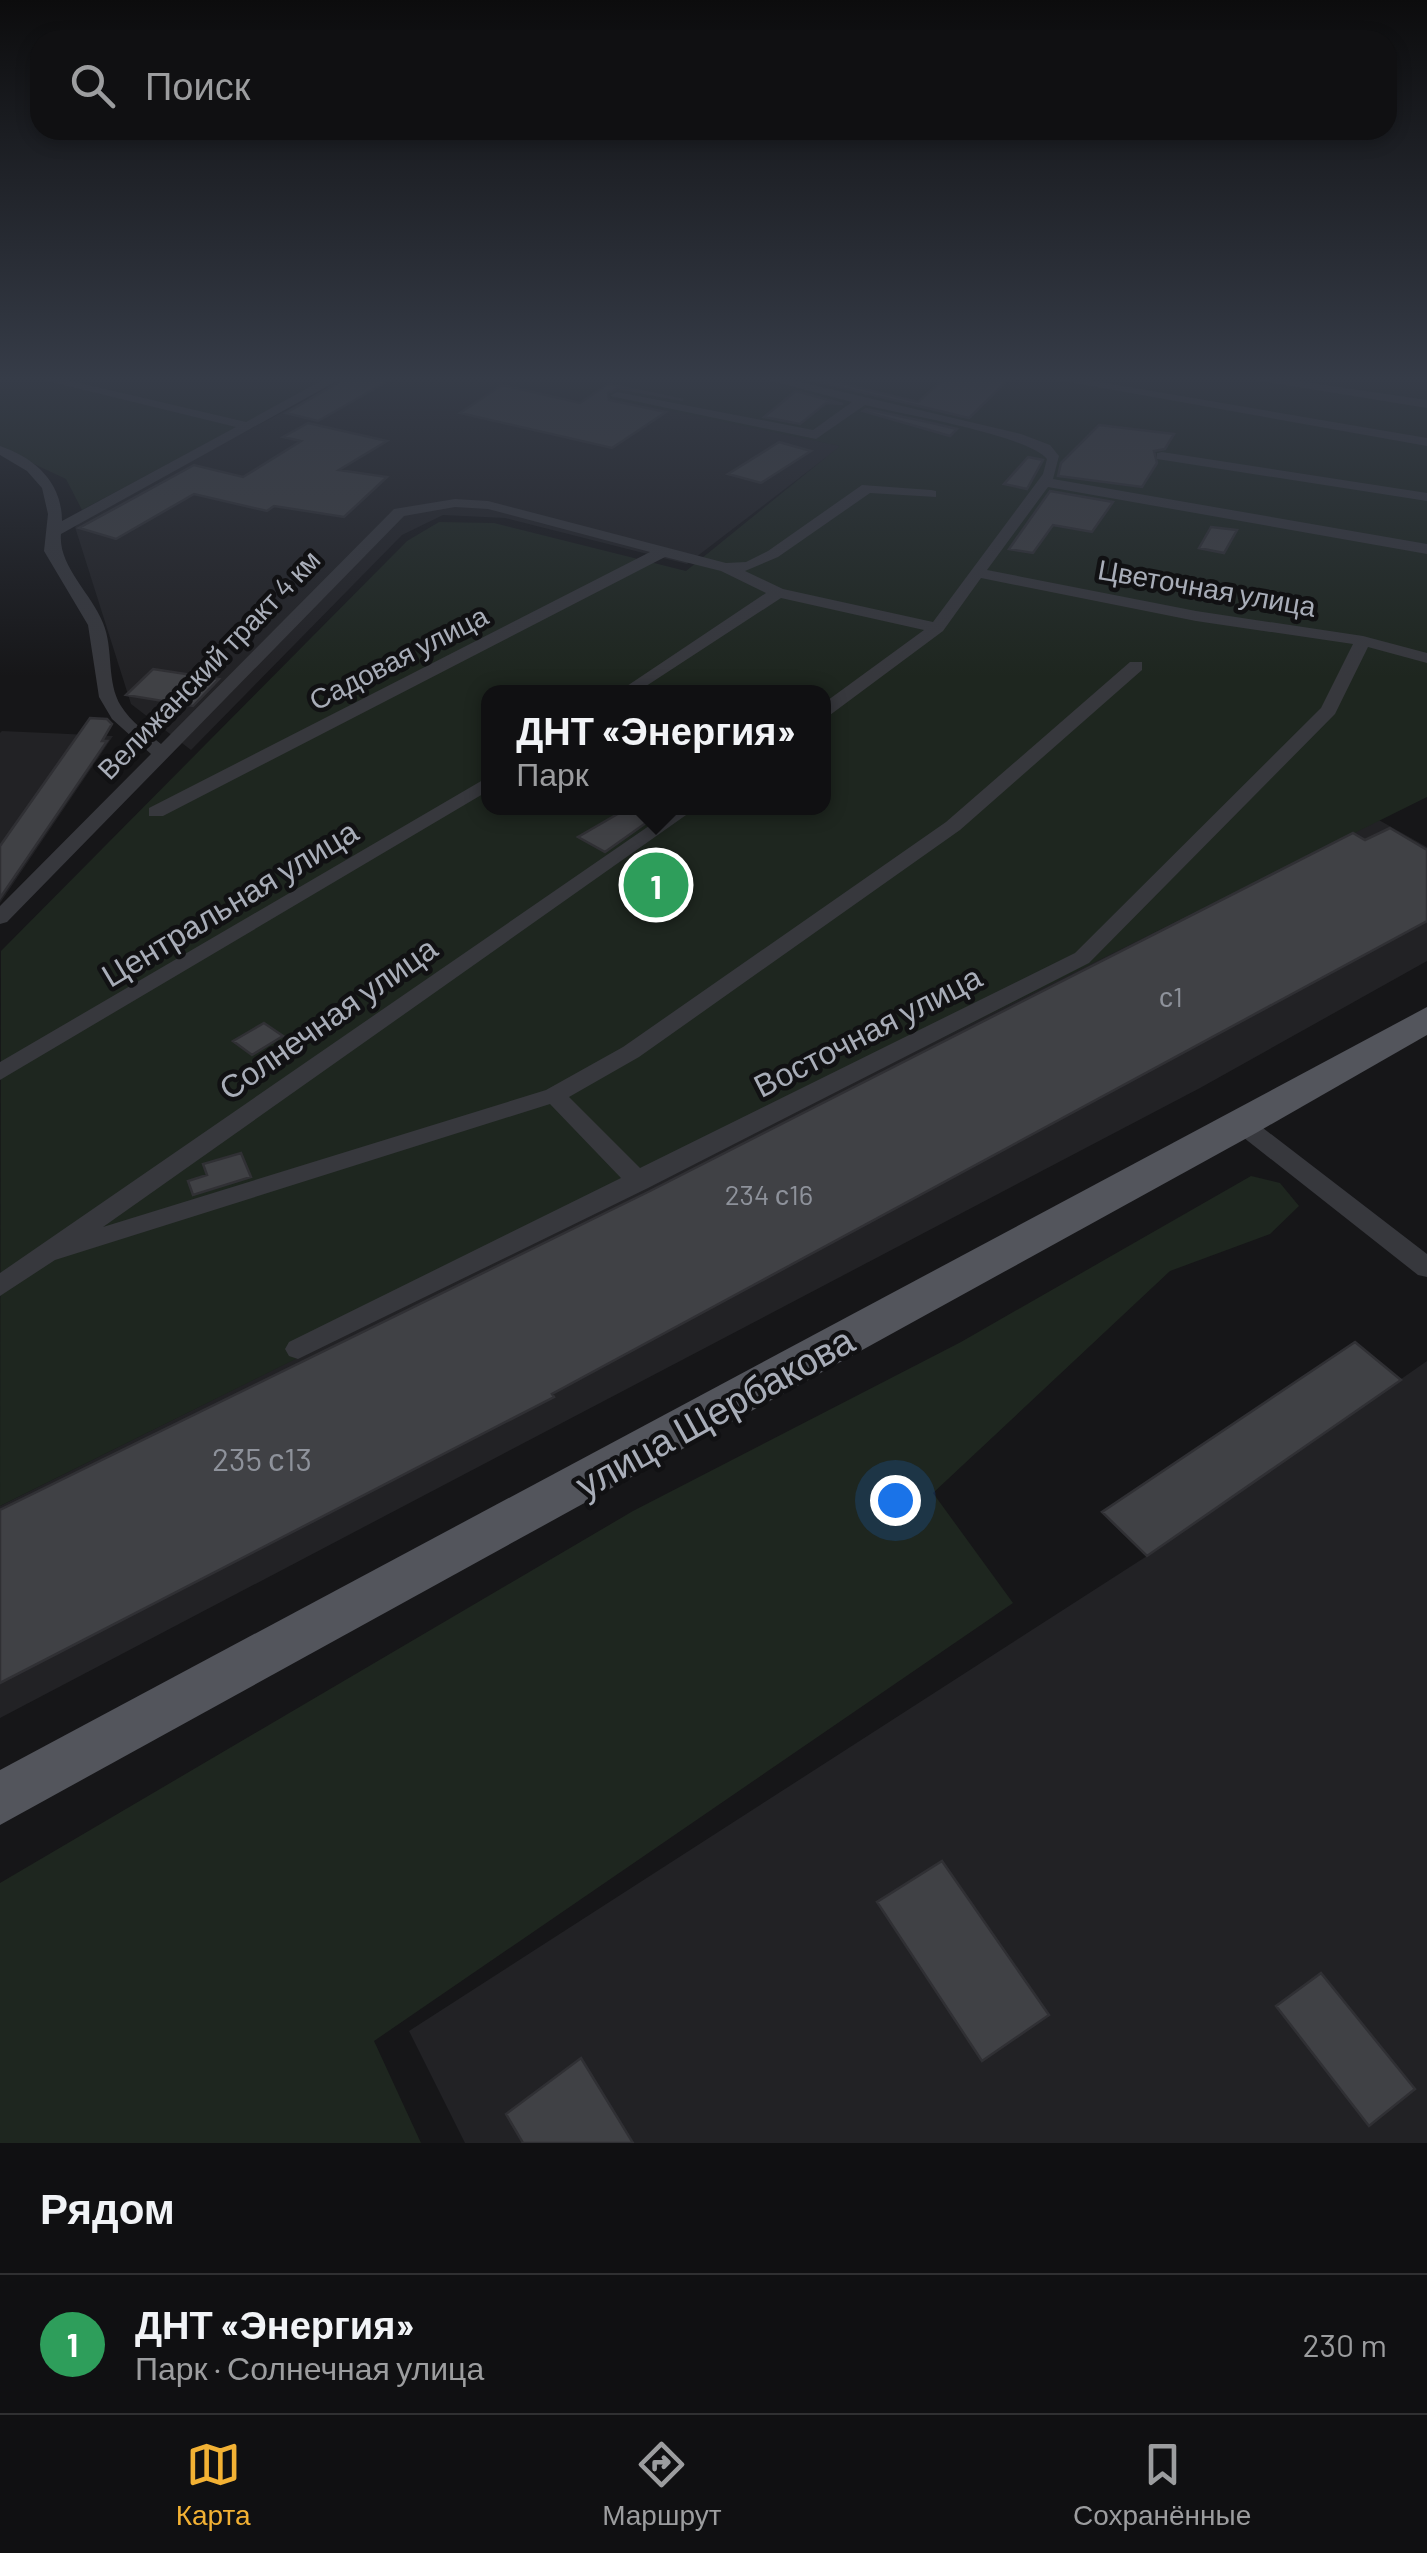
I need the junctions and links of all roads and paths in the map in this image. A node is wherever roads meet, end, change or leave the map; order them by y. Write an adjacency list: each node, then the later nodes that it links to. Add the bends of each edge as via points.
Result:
1 (43, 477): 8 (street, via 57,509)
2 (154, 477): 8 (street)
3 (1046, 477): 5 (street)
4 (1295, 477): 7 (street)
5 (1043, 482): 9 (street); 12 (street)
6 (931, 494): 11 (street, via 867,488 773,554)
7 (1427, 498)
8 (55, 531): 20 (street, via 52,551 97,627 114,708)
9 (1427, 549)
10 (664, 551): 11 (street, Велижанский тракт 4 км); 20 (street, Велижанский тракт 4 км, via 488,505 399,512); 22 (street, Садовая улица)
11 (726, 568): 13 (street, Велижанский тракт 4 км)
12 (977, 573): 14 (street); 15 (street, Цветочная улица)
13 (778, 593): 14 (street, Велижанский тракт 4 км); 18 (street)
14 (938, 628): 19 (street)
15 (1363, 640): 16 (street, Цветочная улица); 29 (street, Восточная улица, via 1328,710 1082,958)
16 (1427, 658)
17 (1136, 666): 27 (street, via 953,826 631,1052)
18 (637, 685)
19 (831, 706)
20 (160, 752): 24 (street, Велижанский тракт 4 км)
21 (481, 787): 26 (street, Центральная улица)
22 (156, 812)
23 (677, 815): 30 (street, Солнечная улица)
24 (0, 918)
25 (1427, 1019): 28 (main road, улица Щербакова)
26 (0, 1072)
27 (554, 1094): 29 (street); 30 (street)
28 (1242, 1124): 31 (street); 34 (main road, улица Щербакова)
29 (639, 1182): 33 (street, Восточная улица)
30 (39, 1256): 32 (street, Солнечная улица)
31 (1427, 1268)
32 (1, 1281)
33 (298, 1349)
34 (0, 1799)

